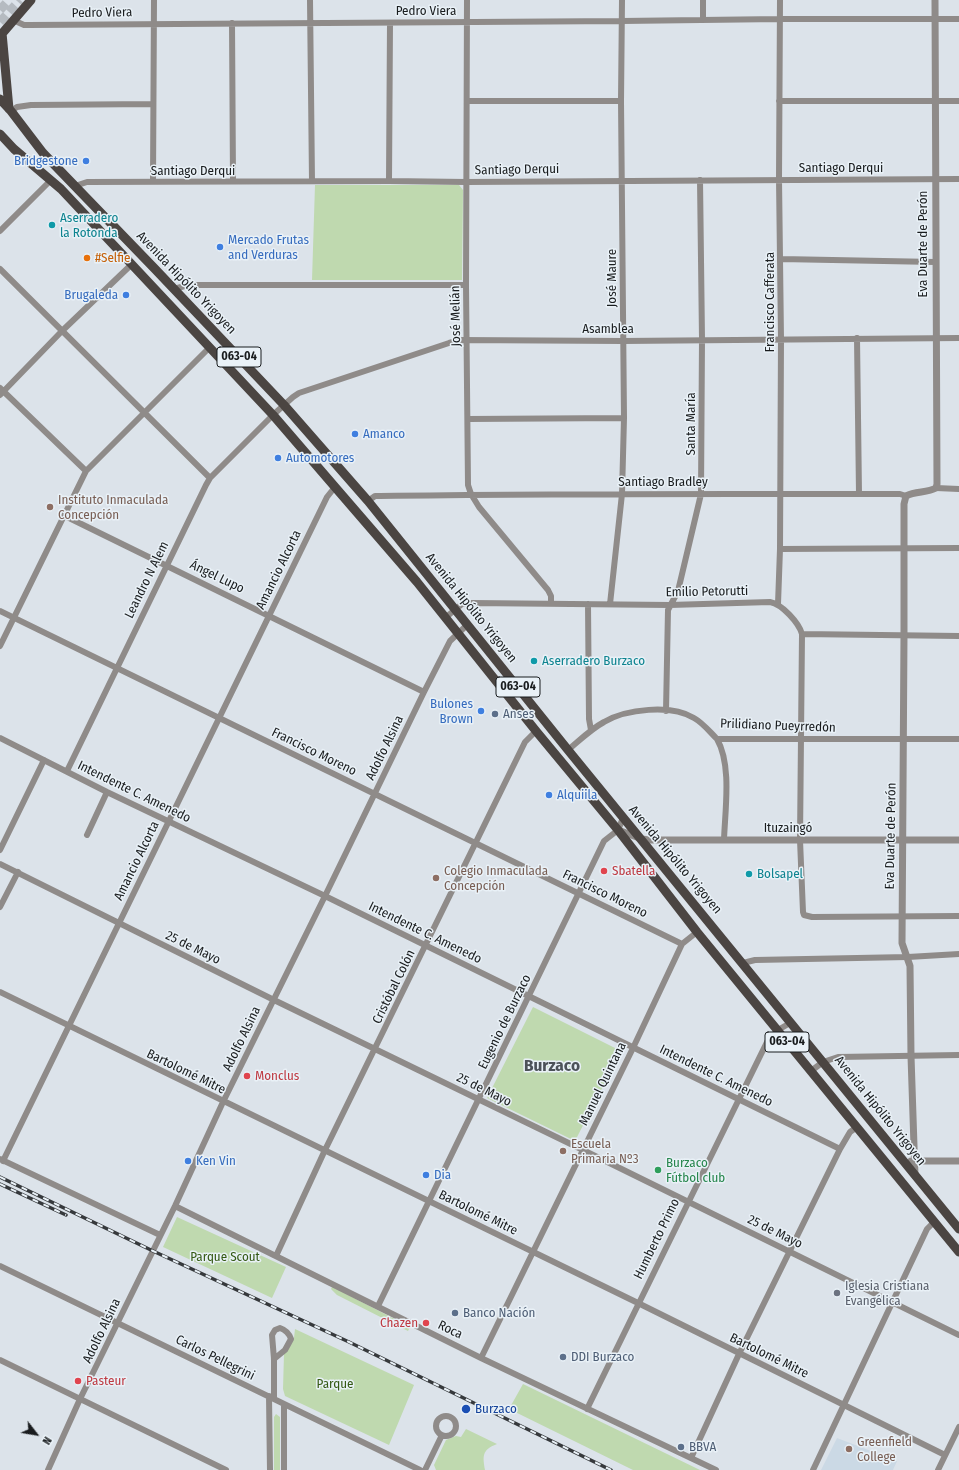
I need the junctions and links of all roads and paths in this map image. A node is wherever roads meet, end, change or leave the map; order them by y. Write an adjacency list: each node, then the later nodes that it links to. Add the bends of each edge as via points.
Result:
1 (31, 0): 11 (main road)
2 (154, 0): 19 (street)
3 (310, 0): 17 (street)
4 (467, 0): 15 (street, José Melián)
5 (622, 0): 14 (street, José Maure)
6 (703, 0): 12 (street)
7 (780, 0): 9 (street, Francisco Cafferata)
8 (935, 0): 13 (street, Eva Duarte de Perón)
9 (780, 19): 12 (street, Pedro Viera); 13 (street, Pedro Viera); 25 (street, Francisco Cafferata)
10 (959, 19): 13 (street, Pedro Viera)
11 (13, 20): 19 (street, Pedro Viera, via 19,24 29,25); 20 (main road)
12 (703, 20): 14 (street, Pedro Viera)
13 (935, 20): 26 (street, Eva Duarte de Perón)
14 (622, 21): 15 (street, Pedro Viera); 24 (street, José Maure)
15 (467, 22): 18 (street, Pedro Viera); 23 (street, José Melián)
16 (232, 23): 17 (street, Pedro Viera); 19 (street, Pedro Viera); 36 (street)
17 (310, 23): 18 (street, Pedro Viera); 37 (street)
18 (390, 23): 38 (street)
19 (154, 24): 27 (street)
20 (1, 35): 28 (main road)
21 (0, 99): 28 (main road, Avenida Hipólito Yrigoyen / 063-04)
22 (959, 100): 26 (street)
23 (467, 101): 24 (street); 40 (street, José Melián)
24 (621, 101): 34 (street, José Maure)
25 (779, 101): 26 (street); 30 (street, Francisco Cafferata)
26 (935, 101): 31 (street, Eva Duarte de Perón)
27 (153, 104): 28 (street, via 31,105); 39 (street)
28 (10, 110): 41 (main road, Avenida Hipólito Yrigoyen / 063-04, via 43,153)
29 (0, 134): 33 (main road, Avenida Hipólito Yrigoyen / 063-04)
30 (779, 179): 31 (street, Santiago Derqui); 35 (street, Santiago Derqui); 43 (street, Francisco Cafferata)
31 (935, 179): 32 (street, Santiago Derqui); 44 (street, Eva Duarte de Perón)
32 (959, 179)
33 (51, 180): 42 (street); 45 (main road, Avenida Hipólito Yrigoyen / 063-04)
34 (622, 180): 35 (street, Santiago Derqui); 40 (street, Santiago Derqui); 56 (street, José Maure)
35 (700, 180): 55 (street, Santa María)
36 (233, 181): 37 (street, Santiago Derqui); 39 (street, Santiago Derqui)
37 (312, 181): 38 (street, Santiago Derqui)
38 (389, 181): 40 (street, Santiago Derqui)
39 (153, 182): 41 (street, Santiago Derqui, via 87,182)
40 (466, 182): 47 (street, José Melián)
41 (75, 186): 48 (main road, Avenida Hipólito Yrigoyen / 063-04)
42 (0, 230)
43 (781, 259): 44 (street); 54 (street, Francisco Cafferata)
44 (935, 262): 51 (street, Eva Duarte de Perón)
45 (132, 264): 49 (street); 57 (main road, Avenida Hipólito Yrigoyen / 063-04)
46 (0, 269): 49 (street)
47 (466, 285): 48 (street, via 188,285); 53 (street, José Melián)
48 (174, 289): 59 (main road, Avenida Hipólito Yrigoyen / 063-04)
49 (62, 331): 58 (street); 60 (street)
50 (857, 338): 51 (street, Asamblea); 54 (street, Asamblea); 73 (street)
51 (935, 338): 52 (street, Asamblea); 67 (street, Eva Duarte de Perón)
52 (959, 338)
53 (467, 339): 56 (street, Asamblea); 59 (street, Asamblea, via 449,342 299,394); 63 (street, José Melián)
54 (782, 339): 55 (street, Asamblea); 72 (street, Francisco Cafferata)
55 (702, 340): 56 (street, Asamblea); 71 (street, Santa María)
56 (623, 341): 62 (street, José Maure)
57 (209, 348): 60 (street); 61 (main road, Avenida Hipólito Yrigoyen / 063-04)
58 (1, 391): 64 (street)
59 (284, 405): 61 (street, Asamblea); 75 (main road, Avenida Hipólito Yrigoyen / 063-04)
60 (144, 414): 64 (street); 65 (street)
61 (273, 415): 65 (street, Leandro N Alem); 66 (main road, Avenida Hipólito Yrigoyen / 063-04)
62 (624, 418): 63 (street); 70 (street, José Maure)
63 (468, 419): 69 (street, José Melián, via 468,485)
64 (86, 471): 76 (street)
65 (210, 478): 80 (street, Leandro N Alem)
66 (336, 487): 88 (street, Amancio Alcorta, via 327,497); 90 (main road, Avenida Hipólito Yrigoyen / 063-04)
67 (936, 488): 68 (street, Santiago Bradley); 74 (street, Santiago Bradley)
68 (959, 489)
69 (471, 494): 70 (street, Santiago Bradley); 75 (street, Santiago Bradley, via 375,496); 81 (street, José Melián, via 548,590)
70 (622, 494): 71 (street, Santiago Bradley); 83 (street, José Maure)
71 (701, 494): 72 (street, Santiago Bradley); 85 (street, Santa María, via 678,591)
72 (781, 494): 73 (street, Santiago Bradley); 78 (street, Francisco Cafferata)
73 (859, 494): 74 (street, Santiago Bradley)
74 (906, 496): 79 (street, Eva Duarte de Perón)
75 (368, 501): 86 (main road, Avenida Hipólito Yrigoyen / 063-04)
76 (65, 516): 80 (street, Ángel Lupo); 89 (street)
77 (959, 548): 79 (street)
78 (780, 549): 79 (street); 84 (street, Francisco Cafferata)
79 (904, 549): 94 (street, Eva Duarte de Perón)
80 (167, 565): 88 (street, Ángel Lupo); 97 (street, Leandro N Alem)
81 (551, 604): 82 (street, Emilio Petorutti); 86 (street, Emilio Petorutti, via 472,603 462,604)
82 (588, 604): 83 (street, Emilio Petorutti); 101 (street)
83 (610, 604): 85 (street, Emilio Petorutti)
84 (778, 604): 85 (street, Emilio Petorutti, via 770,602); 93 (street, via 801,629)
85 (670, 605): 99 (street, Santa María, via 667,615)
86 (455, 609): 90 (street, Emilio Petorutti); 91 (main road, Avenida Hipólito Yrigoyen / 063-04)
87 (0, 611): 89 (street, Francisco Moreno)
88 (269, 615): 98 (street, Ángel Lupo); 100 (street, Amancio Alcorta)
89 (14, 618): 96 (street); 97 (street, Francisco Moreno)
90 (445, 618): 92 (main road, Avenida Hipólito Yrigoyen / 063-04)
91 (467, 625): 92 (street, Adolfo Alsina); 108 (main road, Avenida Hipólito Yrigoyen / 063-04)
92 (457, 633): 98 (street, Adolfo Alsina, via 450,641); 102 (main road, Avenida Hipólito Yrigoyen / 063-04)
93 (802, 634): 94 (street); 105 (street)
94 (904, 635): 95 (street); 106 (street, Eva Duarte de Perón)
95 (959, 636)
96 (0, 646)
97 (116, 668): 100 (street, Francisco Moreno); 110 (street, Leandro N Alem)
98 (424, 692): 112 (street, Adolfo Alsina)
99 (666, 711): 101 (street, Prilidiano Pueyrredón, via 626,713); 104 (street, Prilidiano Pueyrredón, via 693,717)
100 (219, 719): 112 (street, Francisco Moreno); 114 (street, Amancio Alcorta)
101 (591, 730): 108 (street, Prilidiano Pueyrredón)
102 (536, 731): 115 (main road, Avenida Hipólito Yrigoyen / 063-04); 122 (street, Cristóbal Colón, via 525,742)
103 (0, 738): 109 (street, Intendente C. Amenedo)
104 (716, 738): 105 (street, Prilidiano Pueyrredón); 118 (street, via 721,747 725,766)
105 (802, 739): 106 (street, Prilidiano Pueyrredón); 119 (street)
106 (903, 739): 107 (street, Prilidiano Pueyrredón); 120 (street, Eva Duarte de Perón)
107 (959, 739)
108 (568, 750): 113 (main road, Avenida Hipólito Yrigoyen / 063-04)
109 (44, 760): 110 (street, Intendente C. Amenedo); 123 (street)
110 (67, 771): 111 (street, Intendente C. Amenedo)
111 (107, 792): 114 (street, Intendente C. Amenedo); 116 (street)
112 (375, 794): 122 (street, Francisco Moreno); 127 (street, Adolfo Alsina)
113 (623, 818): 115 (street, Eugenio de Burzaco); 117 (main road, Avenida Hipólito Yrigoyen / 063-04)
114 (169, 821): 127 (street, Intendente C. Amenedo); 131 (street, Amancio Alcorta)
115 (618, 830): 117 (street, Ituzaingó); 126 (street, Eugenio de Burzaco, via 604,841); 132 (main road, Avenida Hipólito Yrigoyen / 063-04)
116 (87, 835)
117 (642, 839): 118 (street, Ituzaingó); 137 (main road, Avenida Hipólito Yrigoyen / 063-04)
118 (724, 840): 119 (street, Ituzaingó)
119 (800, 840): 120 (street, Ituzaingó); 129 (street, via 804,915)
120 (903, 840): 121 (street, Ituzaingó); 129 (street, Eva Duarte de Perón)
121 (959, 840)
122 (476, 843): 126 (street, Francisco Moreno); 134 (street, Cristóbal Colón)
123 (0, 850)
124 (0, 864): 125 (street, 25 de Mayo)
125 (18, 872): 128 (street); 131 (street, 25 de Mayo)
126 (579, 893): 133 (street, Francisco Moreno); 139 (street, Eugenio de Burzaco)
127 (325, 896): 134 (street, Intendente C. Amenedo); 140 (street, Adolfo Alsina)
128 (0, 907)
129 (902, 916): 130 (street); 136 (street, Eva Duarte de Perón, via 902,947)
130 (959, 916)
131 (119, 923): 140 (street, 25 de Mayo); 142 (street, Amancio Alcorta)
132 (697, 932): 133 (street, Manuel Quintana); 143 (main road, Avenida Hipólito Yrigoyen / 063-04)
133 (682, 944): 144 (street, Manuel Quintana)
134 (426, 946): 139 (street, Intendente C. Amenedo); 145 (street, Cristóbal Colón)
135 (959, 954): 136 (street)
136 (908, 957): 137 (street); 147 (street, Eva Duarte de Perón)
137 (742, 962): 141 (main road, Avenida Hipólito Yrigoyen / 063-04)
138 (0, 992): 142 (street, Bartolomé Mitre)
139 (530, 997): 144 (street, Intendente C. Amenedo); 151 (street, Eugenio de Burzaco)
140 (274, 1000): 145 (street, 25 de Mayo); 152 (street, Adolfo Alsina)
141 (790, 1023): 143 (street, Humberto Primo); 148 (main road, Avenida Hipólito Yrigoyen / 063-04)
142 (69, 1026): 152 (street, Bartolomé Mitre); 157 (street, Amancio Alcorta)
143 (778, 1030): 149 (main road, Avenida Hipólito Yrigoyen / 063-04); 150 (street, Humberto Primo, via 768,1040)
144 (633, 1048): 150 (street, Intendente C. Amenedo); 156 (street, Manuel Quintana)
145 (376, 1049): 151 (street, 25 de Mayo); 155 (street, Cristóbal Colón)
146 (959, 1055): 147 (street)
147 (911, 1056): 148 (street, via 838,1057); 159 (street, Eva Duarte de Perón)
148 (823, 1062): 149 (street); 158 (main road, Avenida Hipólito Yrigoyen / 063-04)
149 (811, 1070): 153 (main road, Avenida Hipólito Yrigoyen / 063-04)
150 (738, 1099): 154 (street, Intendente C. Amenedo); 163 (street, Humberto Primo)
151 (479, 1100): 156 (street, 25 de Mayo); 162 (street, Eugenio de Burzaco)
152 (223, 1102): 155 (street, Bartolomé Mitre); 164 (street, Adolfo Alsina)
153 (857, 1127): 154 (street, via 850,1132); 165 (main road, Avenida Hipólito Yrigoyen / 063-04)
154 (840, 1149): 168 (street)
155 (326, 1150): 162 (street, Bartolomé Mitre); 171 (street, Cristóbal Colón)
156 (583, 1150): 163 (street, 25 de Mayo); 170 (street, Manuel Quintana)
157 (1, 1160): 167 (street)
158 (903, 1161): 159 (street); 161 (main road, Avenida Hipólito Yrigoyen / 063-04)
159 (914, 1161): 160 (street); 161 (street, Eva Duarte de Perón)
160 (959, 1161)
161 (915, 1176): 166 (main road, Avenida Hipólito Yrigoyen / 063-04)
162 (429, 1201): 170 (street, Bartolomé Mitre); 175 (street, Eugenio de Burzaco)
163 (688, 1202): 168 (street, 25 de Mayo); 174 (street, Humberto Primo)
164 (175, 1206): 167 (street, Adolfo Alsina); 171 (street, Roca)
165 (934, 1222): 169 (main road, Avenida Hipólito Yrigoyen / 063-04); 173 (street, via 927,1229)
166 (959, 1229)
167 (160, 1235): 176 (street, Adolfo Alsina)
168 (790, 1252): 173 (street, 25 de Mayo); 178 (street)
169 (959, 1252)
170 (533, 1253): 174 (street, Bartolomé Mitre); 179 (street, Manuel Quintana)
171 (276, 1256): 175 (street, Roca)
172 (0, 1266): 176 (street, Carlos Pellegrini)
173 (894, 1302): 177 (street, 25 de Mayo); 185 (street)
174 (638, 1303): 178 (street, Bartolomé Mitre); 186 (street, Humberto Primo)
175 (378, 1306): 179 (street, Roca)
176 (118, 1322): 182 (street, Carlos Pellegrini); 183 (street, Adolfo Alsina)
177 (959, 1335)
178 (739, 1354): 185 (street, Bartolomé Mitre); 190 (street)
179 (481, 1358): 186 (street, Roca)
180 (274, 1359): 180 (street, via 285,1350 291,1339 289,1334 280,1328 272,1335); 182 (street)
181 (0, 1360): 183 (street)
182 (272, 1398): 184 (street, Carlos Pellegrini); 193 (street)
183 (80, 1399): 191 (street, Adolfo Alsina); 192 (street)
184 (284, 1404): 194 (street); 195 (street, Carlos Pellegrini)
185 (844, 1405): 189 (street, Bartolomé Mitre); 198 (street)
186 (587, 1409): 190 (street, Roca)
187 (959, 1427): 189 (street)
188 (442, 1435): 196 (street)
189 (945, 1455): 199 (street)
190 (691, 1458): 197 (street, Roca)
191 (48, 1470)
192 (226, 1470)
193 (270, 1470)
194 (284, 1470)
195 (420, 1470)
196 (425, 1470)
197 (716, 1470)
198 (813, 1470)
199 (938, 1470)

